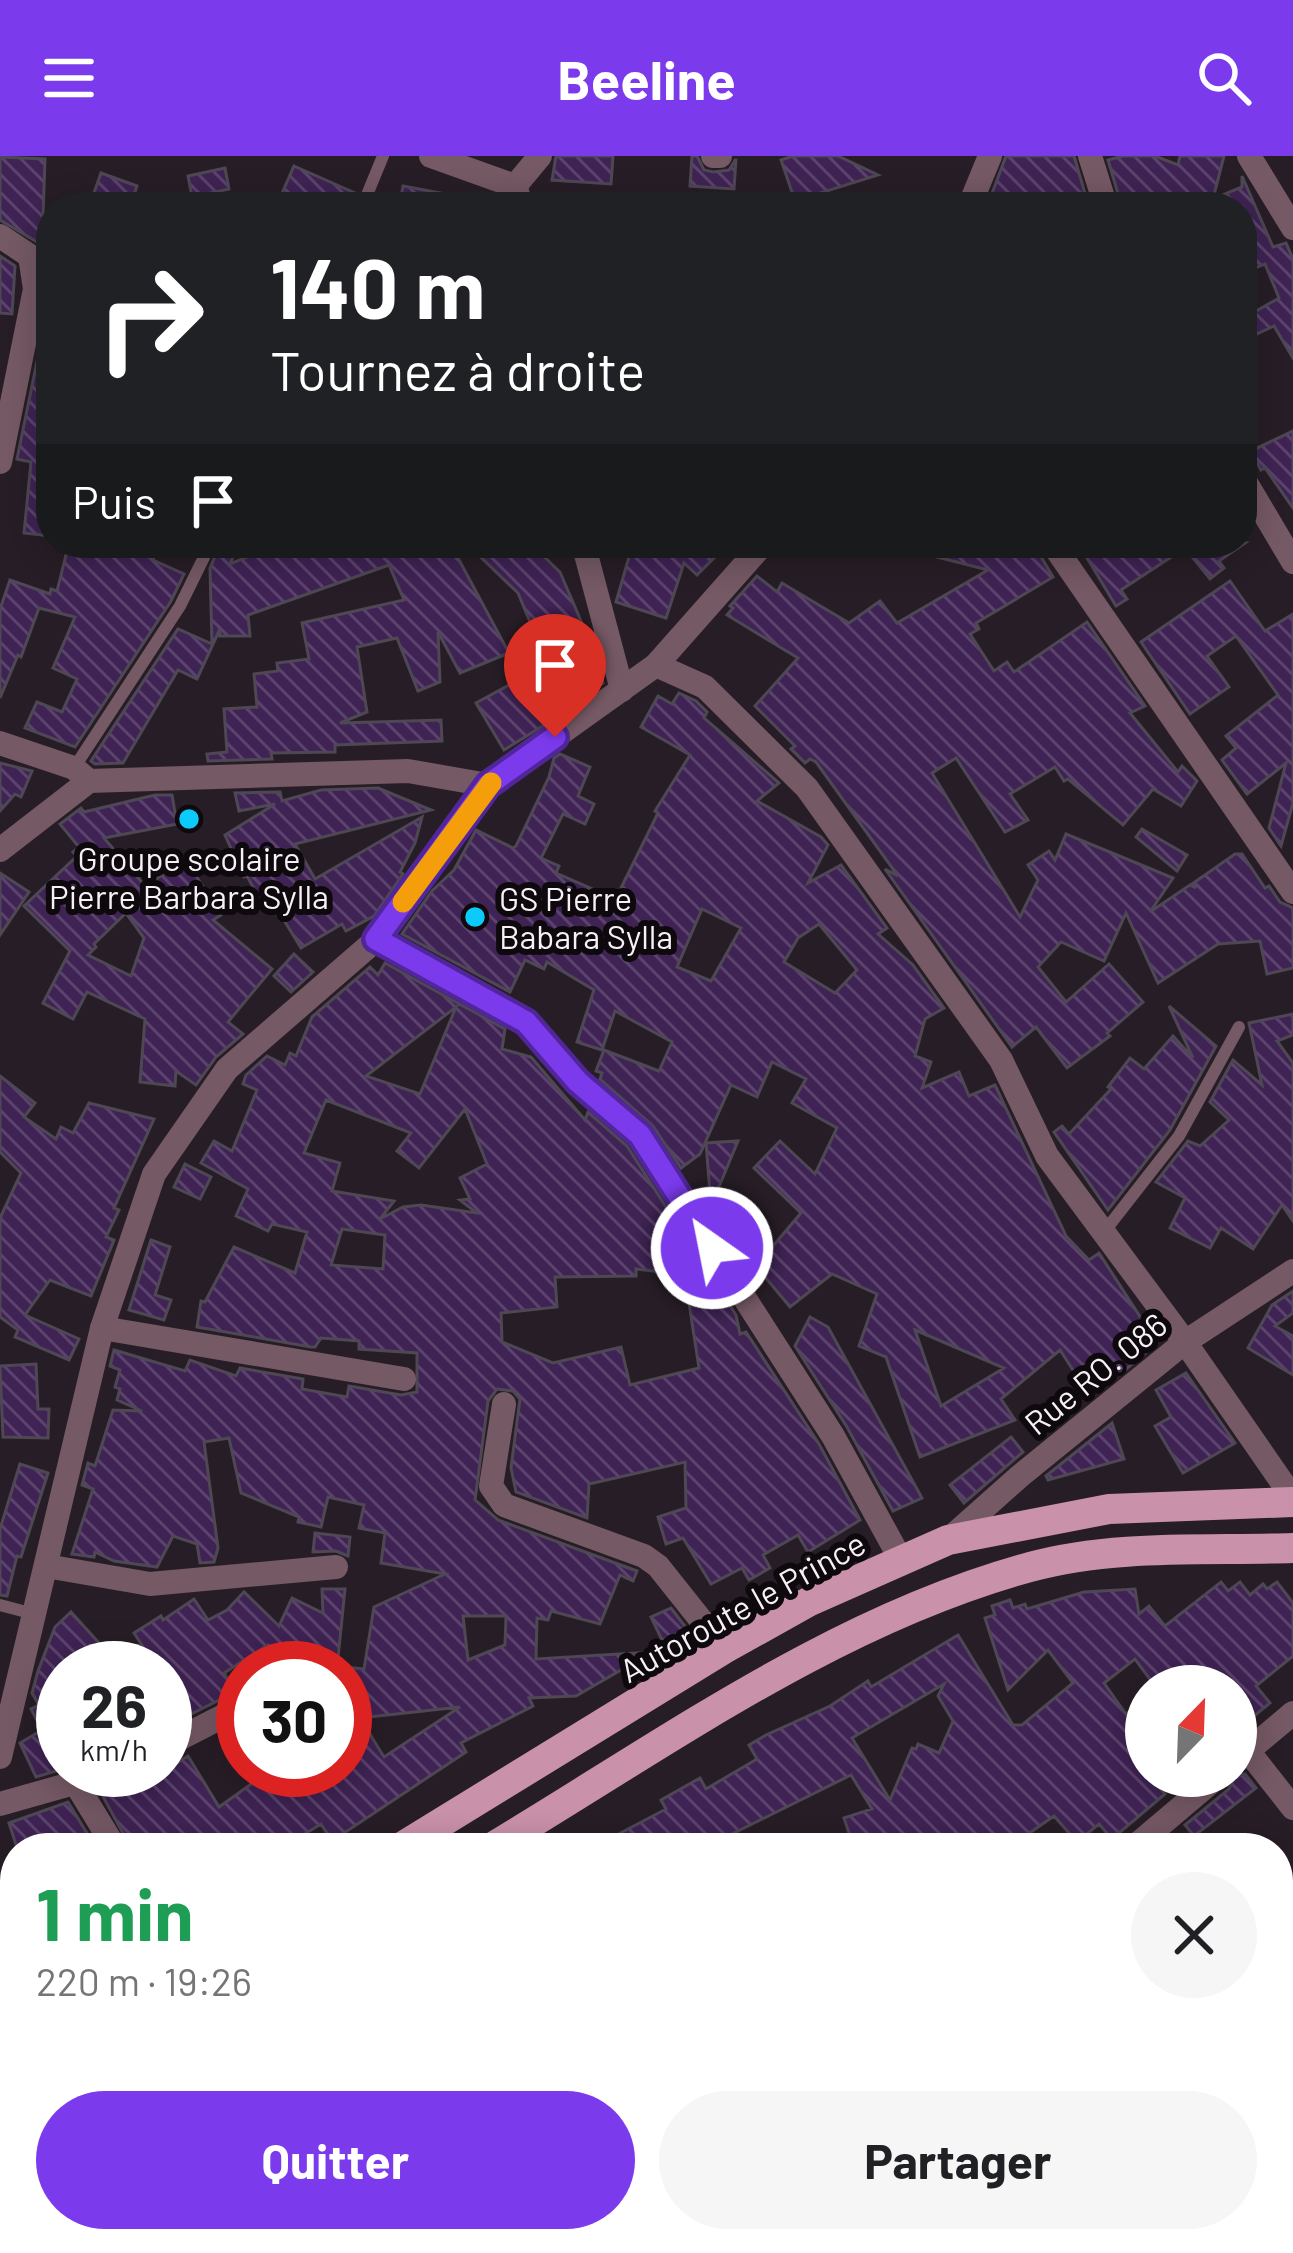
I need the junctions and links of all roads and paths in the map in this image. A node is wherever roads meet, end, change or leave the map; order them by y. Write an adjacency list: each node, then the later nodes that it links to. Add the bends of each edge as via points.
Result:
1 (383, 156): 7 (lane)
2 (431, 156): 8 (street)
3 (540, 156): 9 (street)
4 (990, 156): 10 (street)
5 (1090, 156): 11 (street)
6 (1249, 156): 12 (street)
7 (368, 192)
8 (510, 192)
9 (521, 192)
10 (975, 192)
11 (1101, 192)
12 (1293, 228)
13 (0, 236): 14 (street, via 30,256 35,289)
14 (0, 462)
15 (1257, 501): 20 (street)
16 (204, 558): 24 (lane)
17 (587, 558): 22 (street)
18 (751, 558): 21 (street)
19 (1062, 558): 27 (street)
20 (1293, 562)
21 (656, 665): 22 (street); 30 (street, via 705,687 807,788 1001,1060 1047,1156)
22 (622, 690): 25 (street)
23 (0, 743): 24 (street)
24 (82, 775): 25 (street, via 408,771); 26 (street)
25 (488, 785): 28 (street)
26 (0, 850)
27 (1293, 892)
28 (376, 939): 32 (street, via 227,1069 154,1174); 39 (street, via 526,1022 578,1082 640,1135 833,1436)
29 (1239, 1027): 30 (lane, via 1179,1136)
30 (1103, 1233): 33 (street)
31 (1293, 1271): 33 (street, Rue RO. 086)
32 (102, 1328): 34 (street); 40 (street)
33 (1185, 1342): 36 (street); 37 (street, Rue RO. 086)
34 (404, 1378)
35 (504, 1404): 44 (street, via 495,1496 644,1556)
36 (1293, 1500): 37 (main road, Autoroute le Prince, via 1108,1509)
37 (948, 1540): 39 (main road, Autoroute le Prince)
38 (1293, 1548): 56 (main road, via 1052,1563 908,1610 802,1661)
39 (901, 1560): 44 (main road, Autoroute le Prince)
40 (46, 1566): 41 (street, via 150,1584); 43 (street)
41 (336, 1567)
42 (0, 1605): 43 (lane)
43 (34, 1614): 47 (street)
44 (724, 1649): 55 (main road, Autoroute le Prince)
45 (1293, 1713): 46 (street)
46 (1257, 1743)
47 (0, 1757)
48 (1257, 1771): 53 (street)
49 (36, 1795): 52 (street)
50 (84, 1797): 54 (street)
51 (1194, 1797): 57 (street)
52 (0, 1804)
53 (1293, 1808)
54 (106, 1833)
55 (424, 1833)
56 (516, 1833)
57 (1151, 1833)

